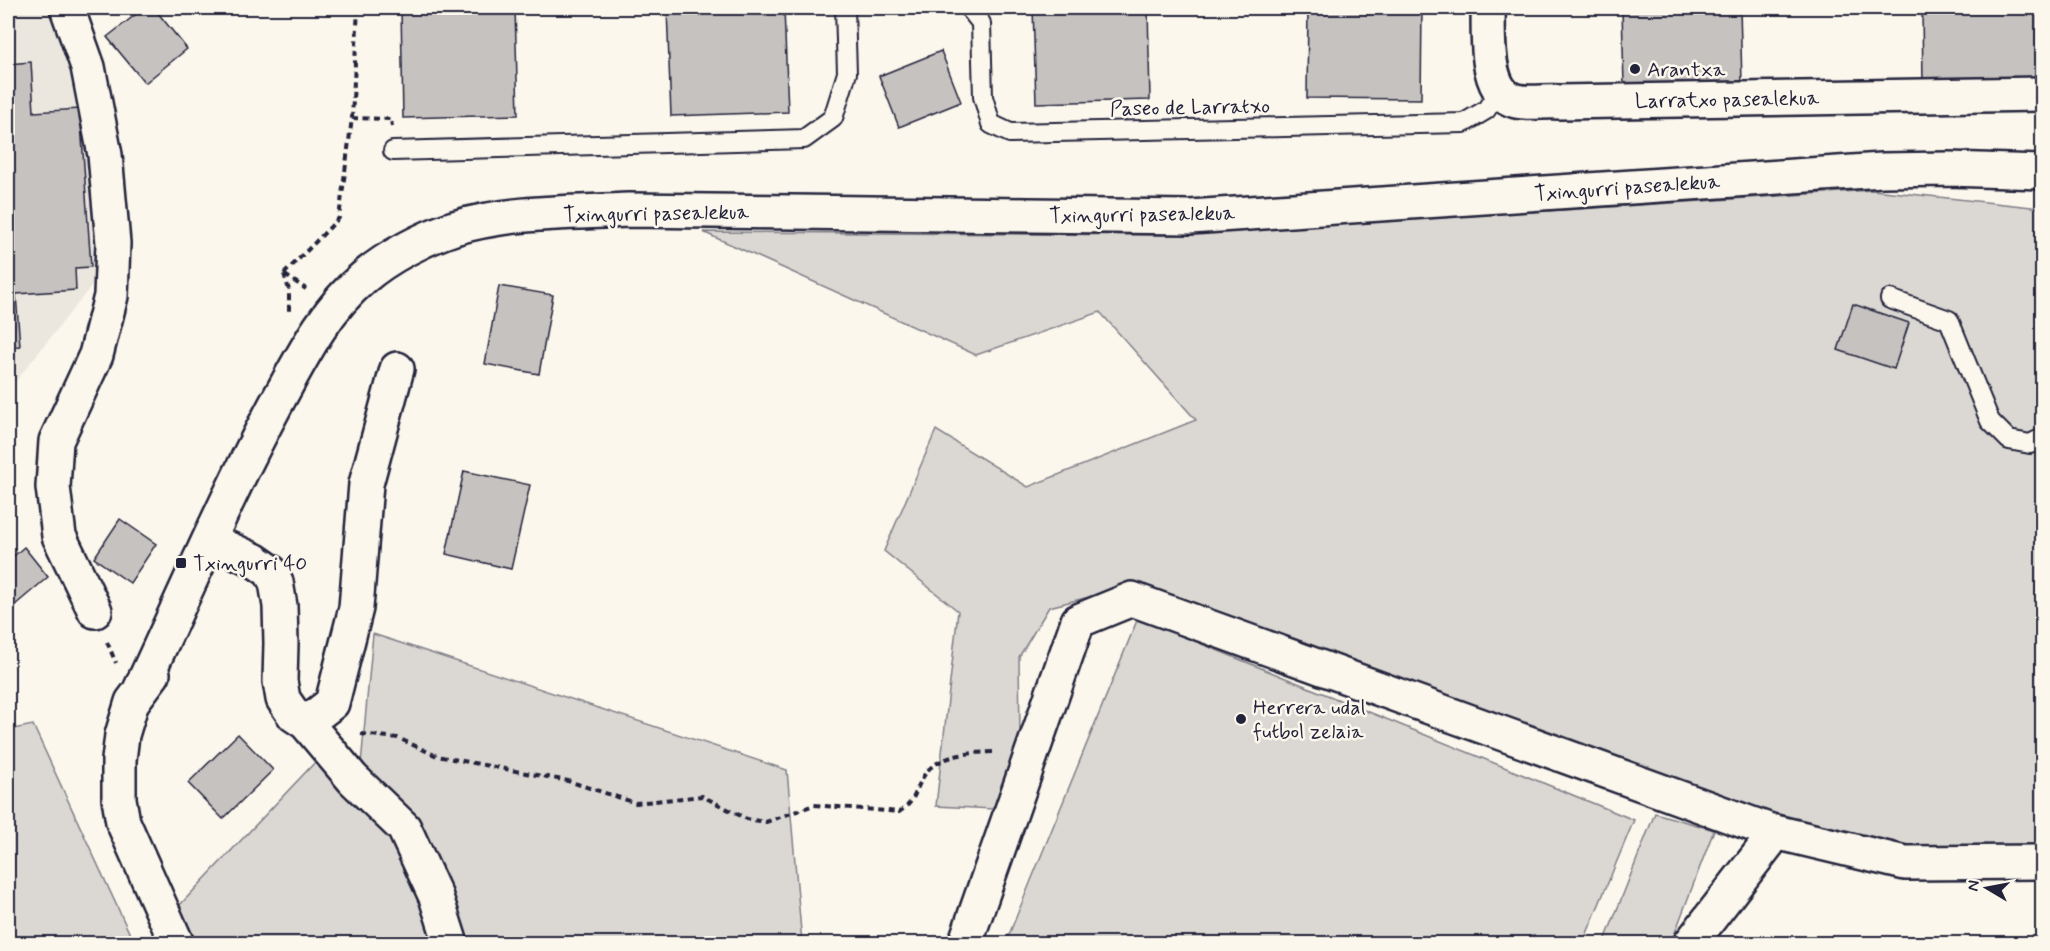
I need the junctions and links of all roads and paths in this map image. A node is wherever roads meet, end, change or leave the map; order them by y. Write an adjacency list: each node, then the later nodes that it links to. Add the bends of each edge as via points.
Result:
1 (68, 8): 15 (street, via 88,67 97,111 113,243 111,296 99,345 56,441 53,487 59,536)
2 (358, 8): 10 (path, via 352,118 339,218)
3 (845, 8): 8 (lane, via 847,73 833,118 804,140)
4 (969, 8): 6 (lane, Paseo de Larratxo, via 981,23 983,97 991,124 1010,133 1464,123 1486,110)
5 (1488, 8): 6 (street, via 1492,78)
6 (1500, 90): 7 (street, Larratxo pasealekua, via 1515,100 1559,102)
7 (2043, 94)
8 (393, 151)
9 (2043, 172): 14 (street, Txingurri pasealekua, via 1882,170 1190,216 629,210 499,218 454,228 405,249 363,277 334,308 298,364 245,509)
10 (284, 274)
11 (1890, 299): 13 (lane, via 1949,320 1990,421 2009,440 2030,444)
12 (397, 369): 17 (street, via 366,484 356,608)
13 (2043, 438)
14 (218, 544): 16 (street, Txingurri pasealekua); 18 (street, via 254,560 270,571 276,582 283,699 294,715)
15 (94, 611): 16 (path)
16 (136, 696): 22 (street, Txingurri pasealekua, via 122,735 119,799 123,822)
17 (332, 703): 18 (street); 19 (path, via 350,732 398,738 437,756 568,781 636,803 702,796 747,819 766,822 814,805 899,812 909,805 926,771 941,762 963,754 1007,752)
18 (306, 723): 23 (street, via 353,779 404,828 436,897)
19 (1038, 734): 20 (street, via 1078,621 1132,599); 24 (street)
20 (1771, 831): 21 (street, via 1905,863); 25 (street, via 1767,843)
21 (2043, 862)
22 (177, 944)
23 (451, 944)
24 (965, 944)
25 (1690, 944)

